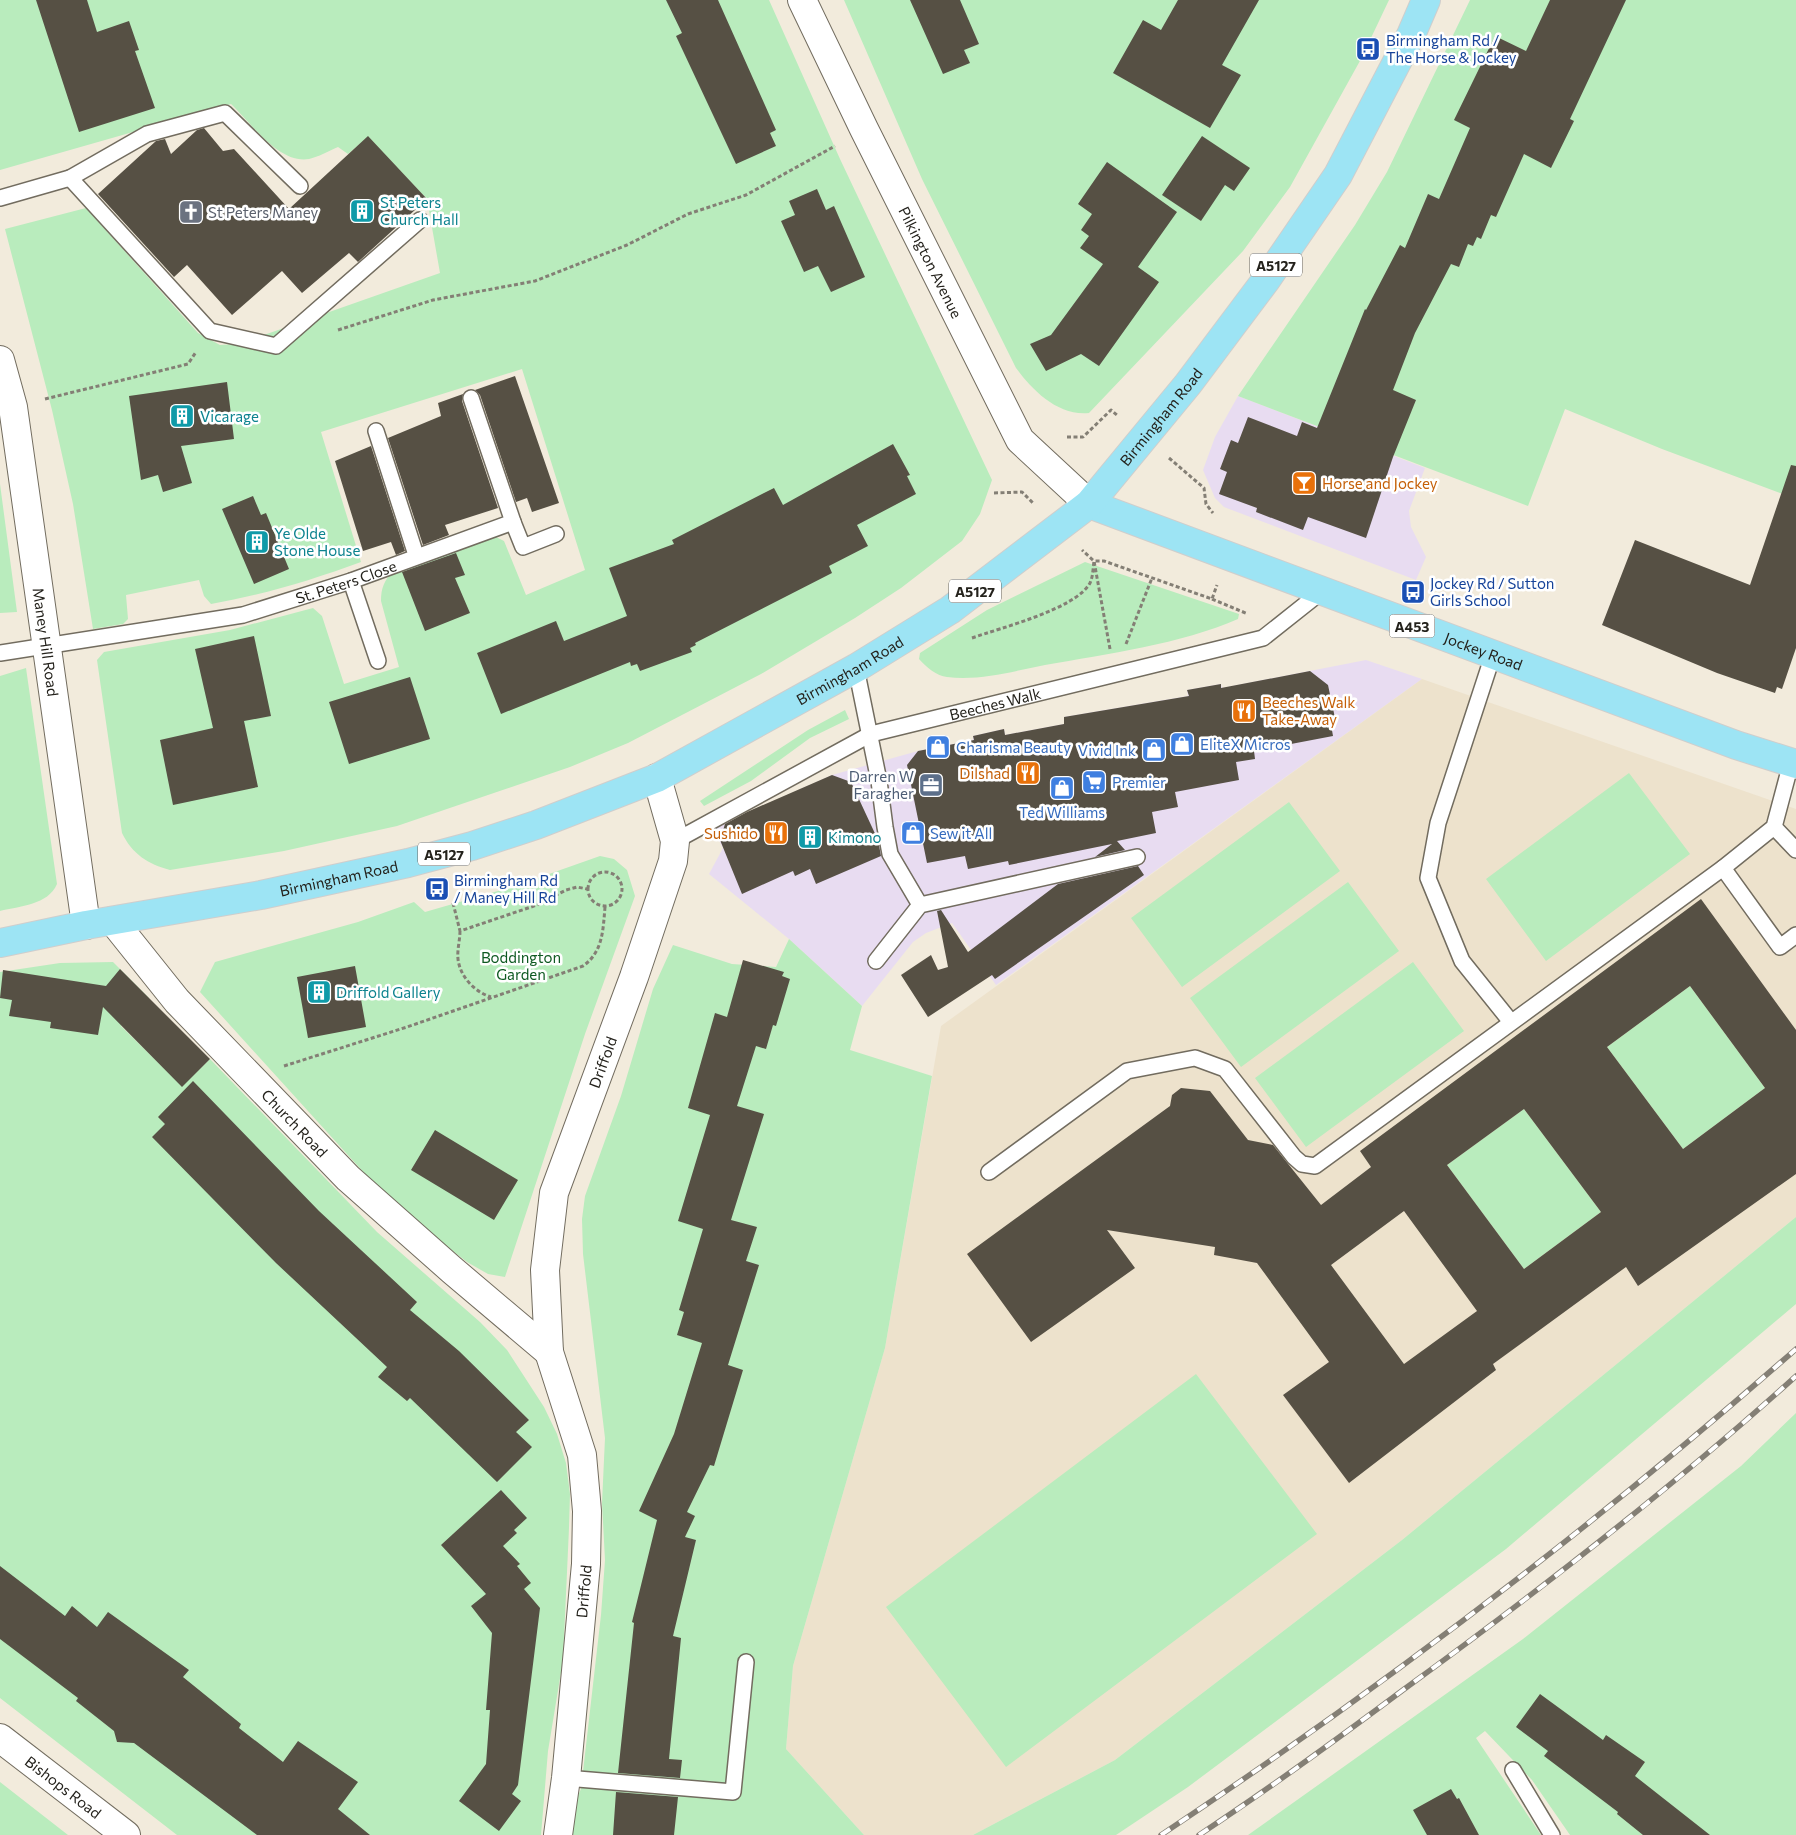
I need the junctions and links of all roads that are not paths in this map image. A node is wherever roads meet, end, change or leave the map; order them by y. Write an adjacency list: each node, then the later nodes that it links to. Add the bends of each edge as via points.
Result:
1 (802, 0): 10 (street, Pilkington Avenue, via 1020,440)
2 (1426, 0): 10 (main road, Birmingham Road / A5127, via 1407,43 1327,191 1266,280 1188,384)
3 (70, 178): 4 (lane, via 147,134 225,113); 5 (lane); 6 (lane, via 210,330 276,346)
4 (300, 186)
5 (0, 198)
6 (420, 220)
7 (0, 360): 16 (street, Maney Hill Road, via 13,408)
8 (471, 398): 11 (lane)
9 (376, 432): 13 (lane)
10 (1089, 504): 15 (main road, Jockey Road / A453); 20 (main road, Birmingham Road / A5127, via 950,610)
11 (513, 522): 12 (lane, via 522,547); 13 (lane, St. Peters Close)
12 (556, 534)
13 (416, 556): 14 (lane, St. Peters Close)
14 (351, 581): 16 (lane, St. Peters Close, via 243,615); 19 (lane)
15 (1321, 592): 18 (main road, Jockey Road / A453); 21 (lane, Beeches Walk, via 1263,638)
16 (45, 646): 17 (lane, St. Peters Close); 31 (street, Maney Hill Road)
17 (0, 653)
18 (1494, 656): 22 (main road, Jockey Road / A453); 35 (lane, via 1438,822 1428,878 1462,961)
19 (378, 661)
20 (856, 668): 21 (lane); 23 (main road, Birmingham Road / A5127)
21 (870, 734): 25 (lane, Beeches Walk); 29 (lane, via 890,854)
22 (1794, 764): 24 (lane)
23 (657, 778): 25 (street, Driffold); 30 (main road, Birmingham Road / A5127, via 472,846 261,896)
24 (1774, 827): 26 (lane); 28 (lane)
25 (676, 841): 37 (street, Driffold, via 673,860 634,977 554,1193 545,1270)
26 (1796, 850)
27 (1137, 857): 29 (lane)
28 (1723, 868): 32 (lane, via 1780,947); 35 (lane)
29 (920, 905): 34 (lane)
30 (113, 921): 31 (main road, Birmingham Road / A5127); 37 (street, Church Road, via 177,1001 348,1178)
31 (86, 925): 33 (main road, Birmingham Road / A5127)
32 (1796, 935)
33 (0, 943)
34 (876, 961)
35 (1511, 1022): 36 (lane, via 1316,1166 1302,1164 1294,1158 1225,1069 1195,1058 1128,1070)
36 (989, 1172)
37 (550, 1352): 41 (street, Driffold, via 582,1455 587,1511 586,1564)
38 (746, 1662): 41 (lane, via 733,1792)
39 (0, 1738): 42 (street, Bishops Road)
40 (1513, 1770): 44 (lane)
41 (566, 1778): 43 (street, Driffold)
42 (126, 1835)
43 (558, 1835)
44 (1552, 1835)

